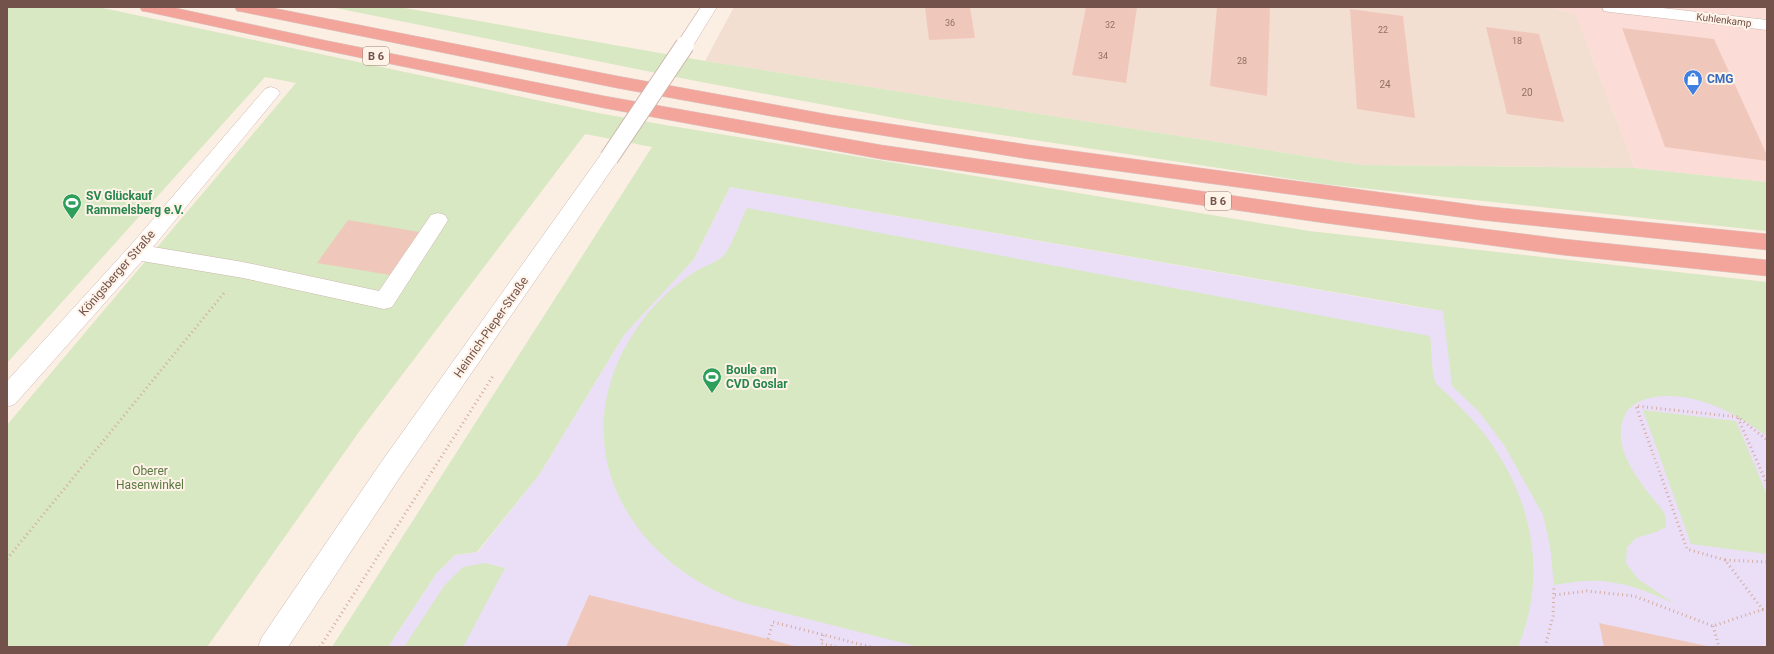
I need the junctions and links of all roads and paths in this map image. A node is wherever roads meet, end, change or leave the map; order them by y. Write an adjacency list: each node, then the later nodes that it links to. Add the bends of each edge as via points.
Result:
1 (148, 7): 10 (highway, B 6, via 604,102 881,152 1318,215 1563,247)
2 (243, 7): 8 (highway, B 6, via 617,82 831,121 1029,152 1481,213)
3 (710, 7): 27 (street, Heinrich-Pieper-Straße, bridge, via 609,158 391,469)
4 (1610, 7): 5 (street, Kuhlenkamp)
5 (1767, 25)
6 (271, 92): 9 (street, Königsberger Straße)
7 (438, 220): 11 (street, via 384,301)
8 (1767, 242)
9 (137, 252): 11 (street); 13 (street, Königsberger Straße)
10 (1767, 268)
11 (243, 270): 17 (path)
12 (496, 371): 28 (path)
13 (7, 396)
14 (1738, 417): 15 (path); 16 (path); 18 (path, via 1636,406 1687,549)
15 (1767, 440)
16 (1767, 484)
17 (7, 559)
18 (1725, 560): 19 (path); 23 (path)
19 (1767, 562)
20 (1554, 585): 21 (path)
21 (1555, 595): 24 (path, via 1587,591 1634,596); 31 (path)
22 (1767, 608): 23 (path)
23 (1763, 610): 24 (path)
24 (1713, 626): 32 (path)
25 (823, 635): 26 (path, via 773,622); 29 (path, via 821,643); 30 (path)
26 (768, 639)
27 (272, 647)
28 (320, 647)
29 (836, 647)
30 (871, 647)
31 (1545, 647)
32 (1719, 647)

